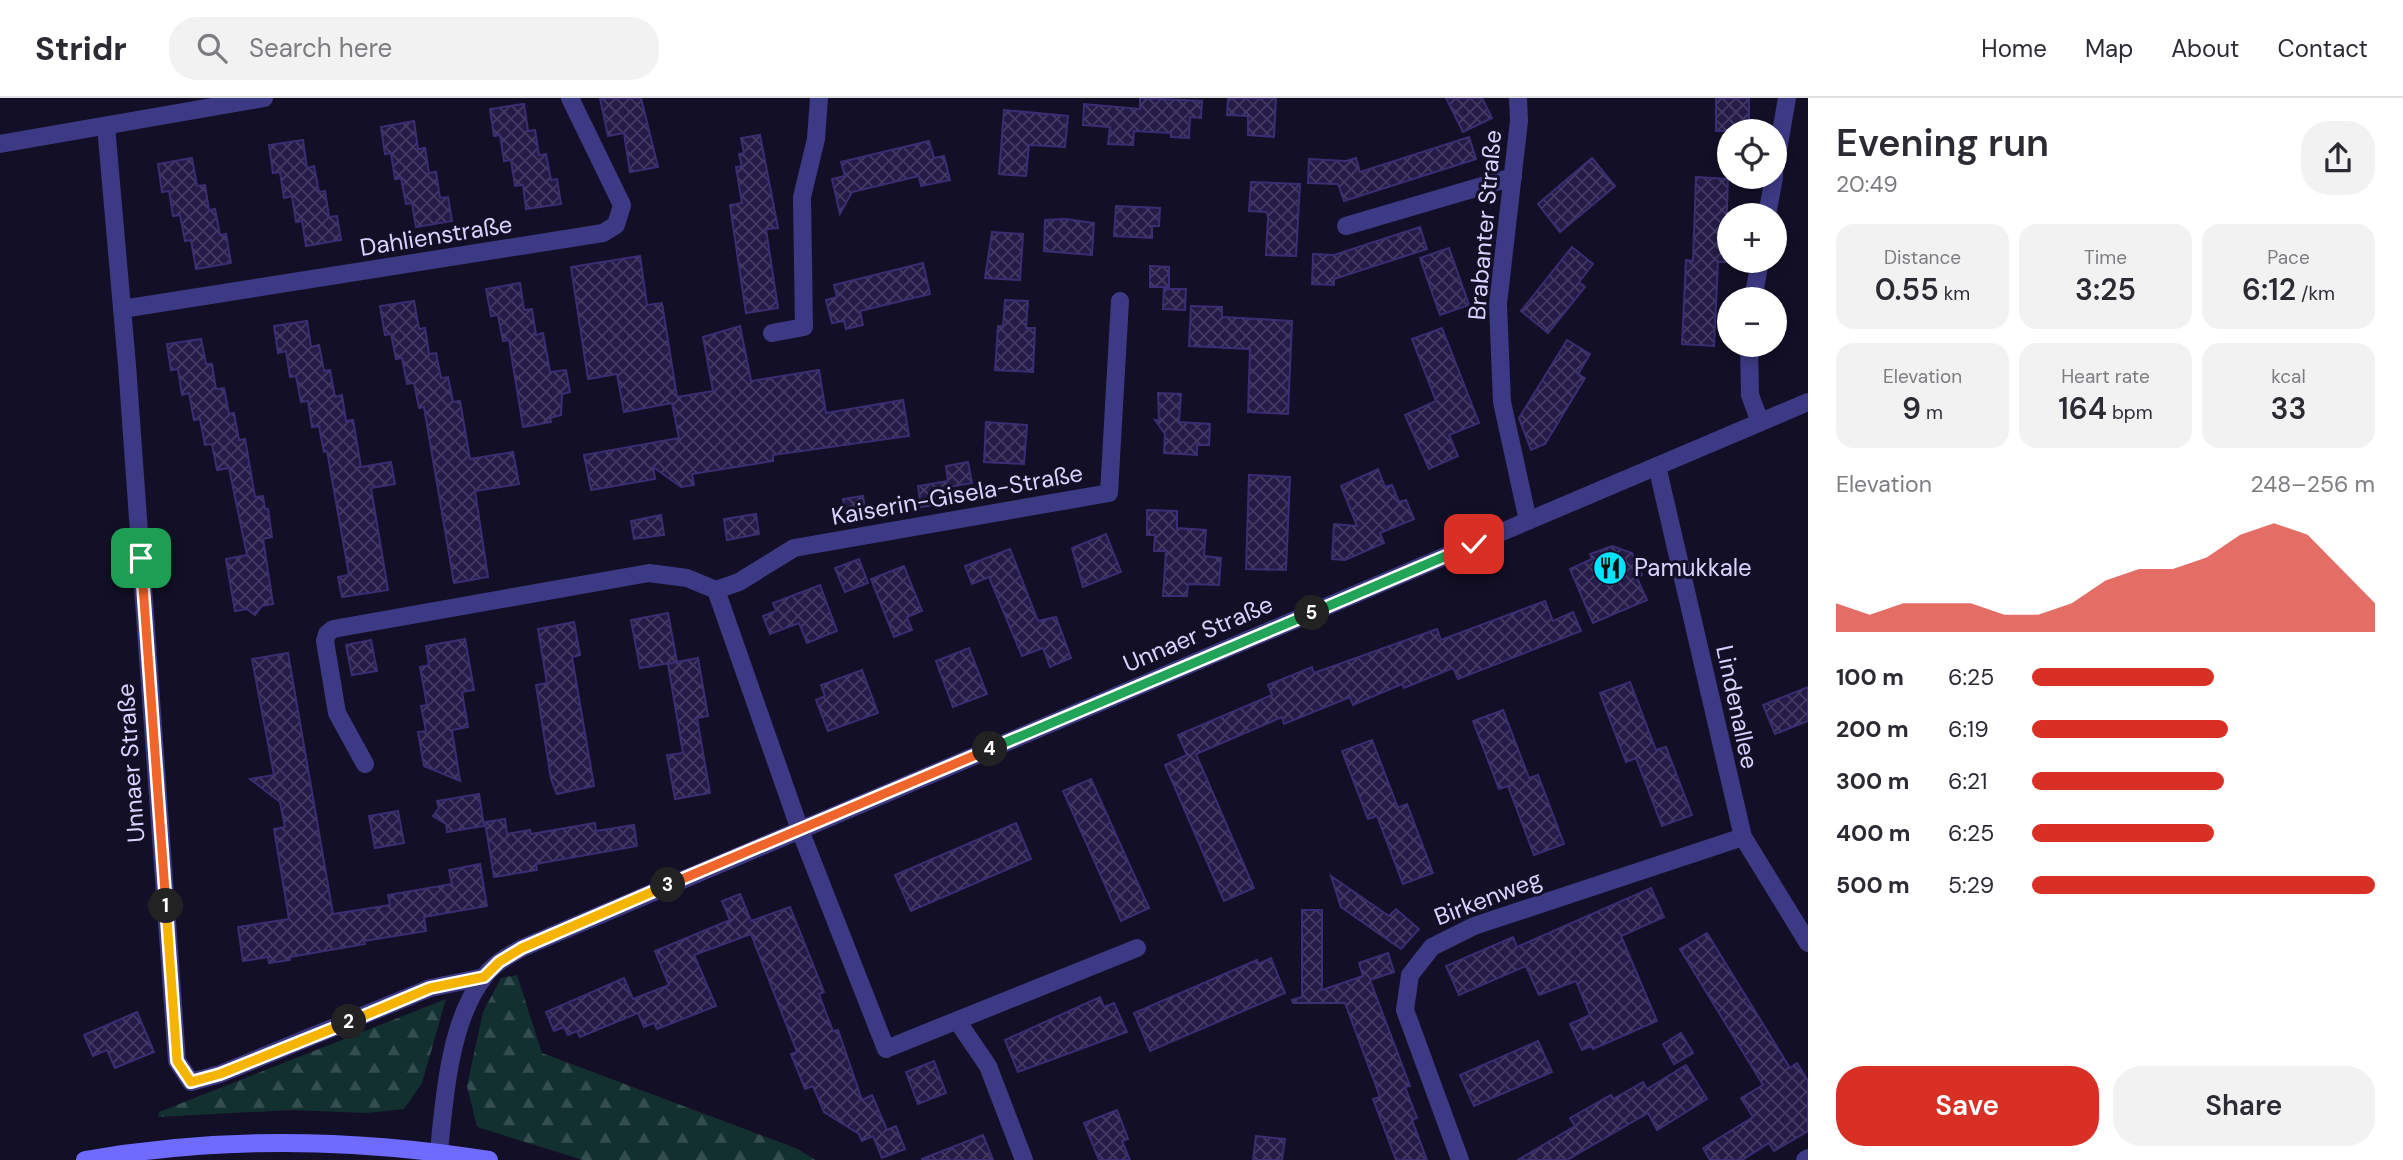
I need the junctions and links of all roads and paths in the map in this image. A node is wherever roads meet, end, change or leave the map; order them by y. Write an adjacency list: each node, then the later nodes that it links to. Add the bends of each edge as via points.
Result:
1 (264, 98): 7 (street)
2 (570, 98): 12 (street, Dahlienstraße, via 622,205 616,225 603,233)
3 (819, 98): 13 (street, via 816,139 802,197 804,327)
4 (1518, 98): 9 (street, Brabanter Straße)
5 (1787, 98): 6 (street)
6 (1783, 119)
7 (106, 125): 8 (street); 12 (street, Unnaer Straße)
8 (0, 144)
9 (1513, 177): 10 (street); 18 (street, Brabanter Straße, via 1498,304 1502,390)
10 (1346, 226)
11 (1120, 301): 19 (street, Kaiserin-Gisela-Straße, via 1109,493 794,548 739,582)
12 (122, 309): 25 (street, Unnaer Straße, via 177,1061 191,1082 201,1080 430,988)
13 (772, 333)
14 (1749, 357): 16 (street, via 1750,395)
15 (1808, 402): 16 (street, Unnaer Straße)
16 (1760, 422): 17 (street, Unnaer Straße)
17 (1657, 466): 18 (street, Unnaer Straße); 22 (street, Lindenallee)
18 (1528, 521): 21 (street, Unnaer Straße)
19 (716, 590): 20 (street, via 687,578 649,573 334,629 325,641 337,713); 21 (street)
20 (365, 764)
21 (800, 830): 25 (street, Unnaer Straße, via 522,948); 26 (street, via 886,1049)
22 (1743, 836): 23 (street, Lindenallee); 31 (street, Birkenweg, via 1464,931 1432,947 1410,975 1405,1010)
23 (1808, 943)
24 (1137, 948): 26 (street)
25 (484, 977): 27 (street, Unnaer Straße, via 464,1012 443,1108)
26 (958, 1022): 30 (street, via 988,1066)
27 (439, 1152): 28 (main road, via 311,1141 239,1141); 29 (main road)
28 (85, 1160)
29 (489, 1160)
30 (1024, 1160)
31 (1460, 1160)

